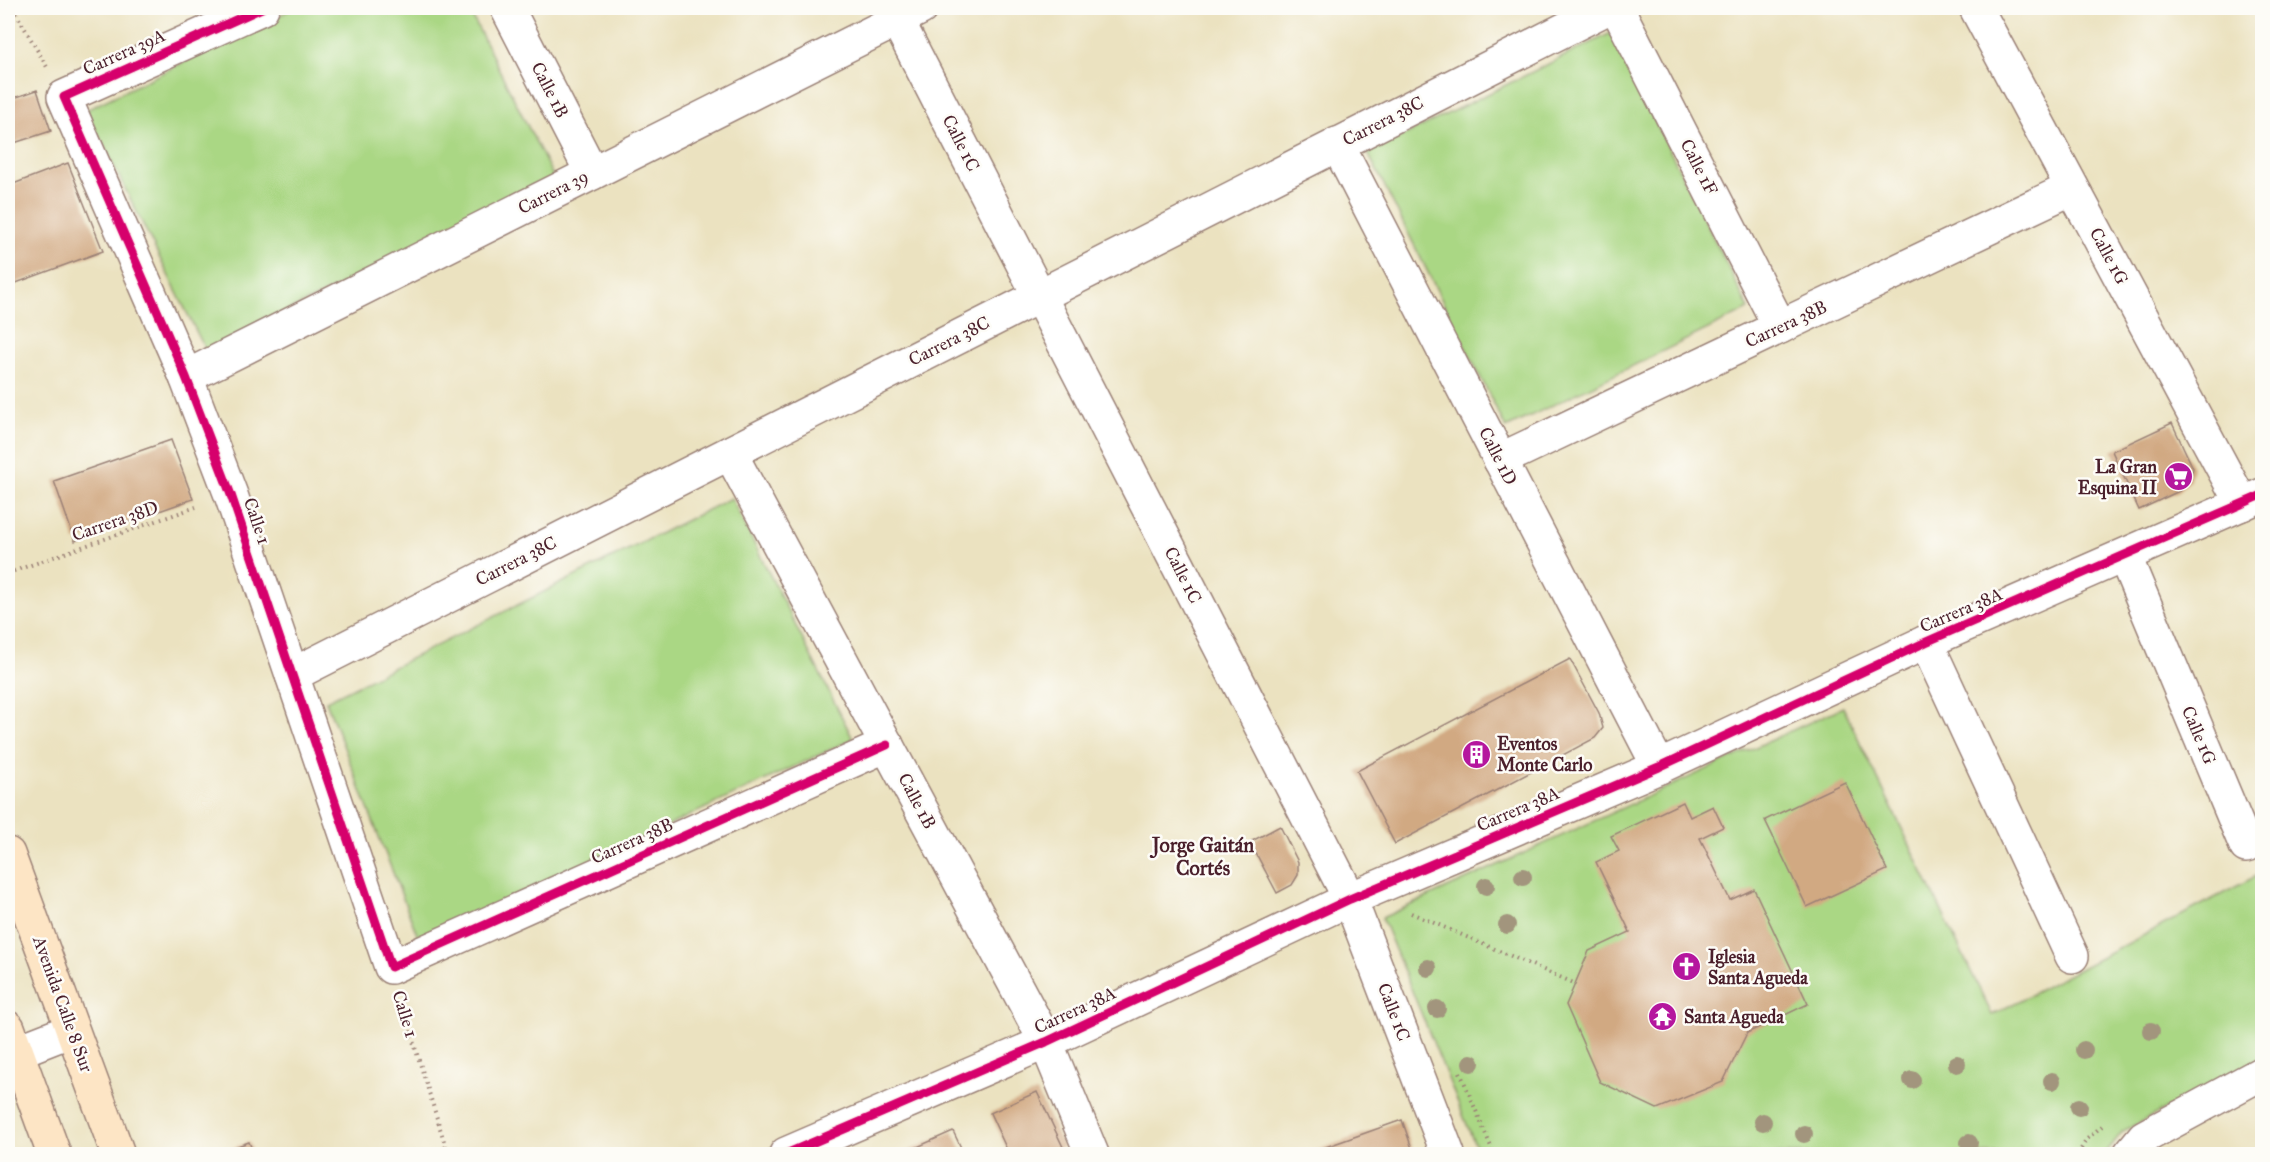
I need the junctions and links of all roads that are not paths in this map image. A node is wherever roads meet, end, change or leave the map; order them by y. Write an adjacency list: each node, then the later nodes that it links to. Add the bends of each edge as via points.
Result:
1 (262, 8): 7 (street, Carrera 39A)
2 (507, 8): 9 (street, Calle 1B)
3 (1607, 8): 8 (street, Carrera 38C)
4 (1617, 8): 12 (street, Calle 1F)
5 (1976, 8): 10 (street, Calle 1G)
6 (903, 12): 9 (street, Carrera 39); 11 (street, Calle 1C)
7 (64, 97): 13 (street, Calle 1)
8 (1337, 144): 11 (street, Carrera 38C); 15 (street, Calle 1D)
9 (592, 173): 13 (street, Carrera 39)
10 (2072, 188): 12 (street, Carrera 38B); 16 (street, Calle 1G)
11 (1039, 296): 14 (street, Carrera 38C); 24 (street, Calle 1C)
12 (1780, 327): 15 (street, Carrera 38B)
13 (186, 377): 19 (street, Calle 1)
14 (730, 453): 19 (street, Carrera 38C); 20 (street, Calle 1B)
15 (1500, 460): 21 (street, Calle 1D)
16 (2252, 499): 17 (street, Carrera 38A)
17 (2125, 557): 18 (street, Carrera 38A); 22 (street, Calle 1G)
18 (1926, 642): 21 (street, Carrera 38A); 25 (street)
19 (292, 675): 26 (street, Calle 1)
20 (887, 745): 26 (street, Carrera 38B); 28 (street, Calle 1B)
21 (1659, 767): 24 (street, Carrera 38A)
22 (2254, 842)
23 (8, 854): 27 (main road, Avenida Calle 8 Sur)
24 (1350, 899): 28 (street, Carrera 38A); 35 (street, Calle 1C)
25 (2072, 956)
26 (391, 967)
27 (72, 1030): 29 (street); 32 (main road, Avenida Calle 8 Sur)
28 (1046, 1042): 33 (street, Carrera 38A); 34 (street, Calle 1B)
29 (10, 1045): 31 (main road)
30 (2262, 1073): 36 (street, via 2144,1137)
31 (54, 1155)
32 (118, 1155)
33 (786, 1155)
34 (1092, 1155)
35 (1448, 1155)
36 (2130, 1155)

